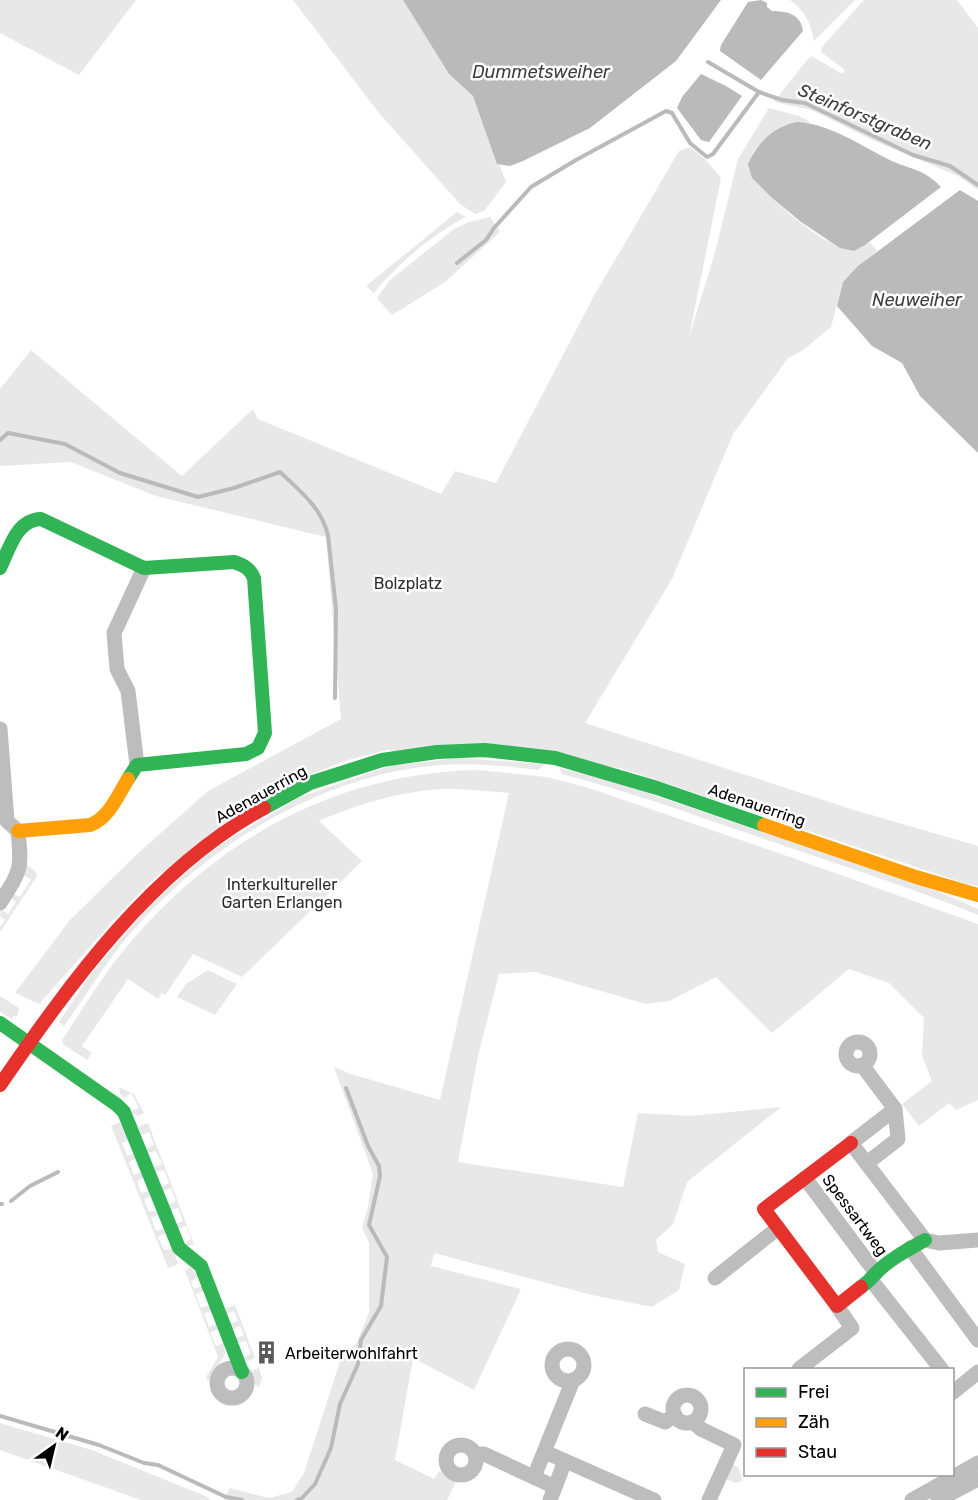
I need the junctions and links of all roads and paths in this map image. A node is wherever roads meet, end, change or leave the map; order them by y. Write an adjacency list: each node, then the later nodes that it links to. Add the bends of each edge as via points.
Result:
1 (0, 568): 2 (street, via 22,524 41,519)
2 (144, 568): 4 (street, via 114,633 117,669 128,691); 4 (street, via 234,562 252,571 265,733 258,748 246,754)
3 (0, 729): 5 (street, via 7,821)
4 (137, 765): 5 (street, via 98,822)
5 (18, 831): 8 (street, via 20,869)
6 (916, 877): 7 (street, Adenauerring); 9 (street, Adenauerring); 11 (street, Adenauerring, via 657,788 555,758 485,750 382,760 310,783 253,814 206,846 158,886 124,922)
7 (978, 895)
8 (0, 903)
9 (978, 904)
10 (0, 1023): 11 (street)
11 (29, 1043): 13 (street, Adenauerring); 28 (street, via 124,1112 179,1248 201,1266)
12 (862, 1065): 14 (street)
13 (0, 1085)
14 (895, 1109): 15 (street); 16 (street, via 898,1139)
15 (851, 1143): 16 (street); 17 (street, Spessartweg)
16 (867, 1163): 19 (street)
17 (805, 1178): 18 (street, Spessartweg, via 764,1209); 22 (street, Spessartweg)
18 (778, 1228): 23 (street); 24 (street, Spessartweg)
19 (925, 1240): 20 (street); 21 (street, Spessartweg)
20 (978, 1240)
21 (910, 1248): 22 (street, Spessartweg); 25 (street, Spessartweg)
22 (874, 1277): 24 (street, Spessartweg); 27 (street, Spessartweg)
23 (716, 1278)
24 (837, 1306): 26 (street, Spessartweg, via 852,1328)
25 (978, 1340)
26 (800, 1368)
27 (941, 1368)
28 (242, 1372)
29 (978, 1372): 31 (street)
30 (573, 1380): 35 (street)
31 (954, 1388)
32 (645, 1414): 33 (street, via 665,1422)
33 (675, 1415): 34 (street, via 681,1421); 34 (street, via 676,1401 692,1396 701,1411)
34 (693, 1422): 43 (street, via 734,1445)
35 (545, 1452): 37 (street); 39 (street)
36 (475, 1454): 39 (street, via 484,1454)
37 (565, 1461): 41 (street); 42 (street)
38 (978, 1463): 44 (street)
39 (534, 1477): 41 (street)
40 (978, 1479): 45 (street)
41 (553, 1493)
42 (654, 1500)
43 (709, 1500)
44 (912, 1500)
45 (938, 1500)

